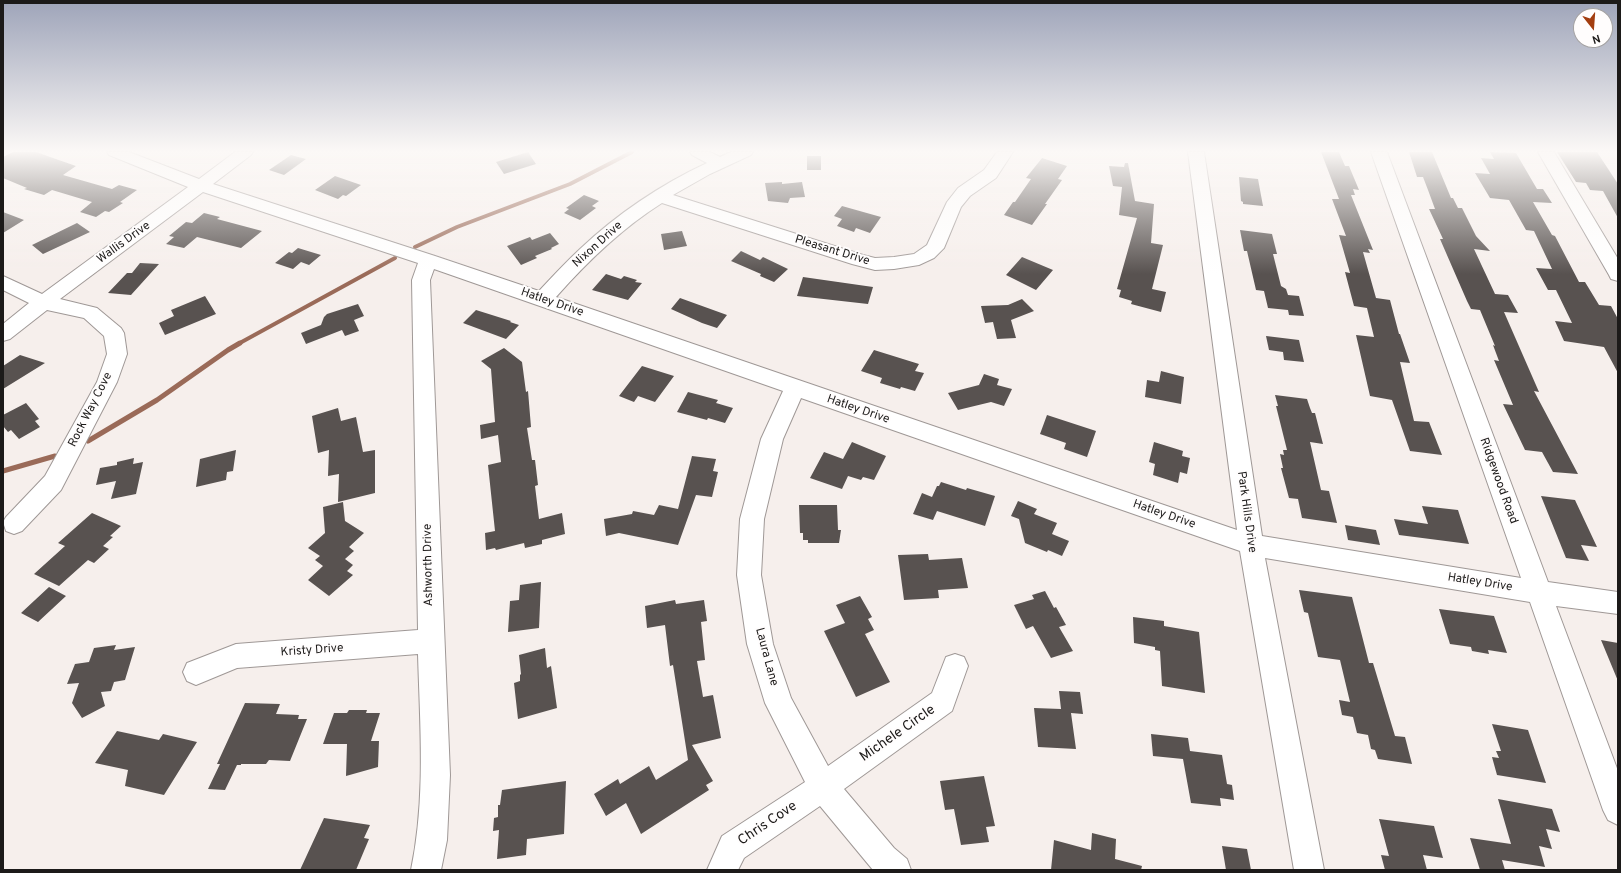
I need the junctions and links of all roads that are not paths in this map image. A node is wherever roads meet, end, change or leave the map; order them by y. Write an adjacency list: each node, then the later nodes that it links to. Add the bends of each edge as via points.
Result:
1 (193, 193): 13 (street, Wallis Drive)
2 (223, 193): 9 (street, Hatley Drive)
3 (665, 193): 8 (street, Nixon Drive)
4 (963, 193): 8 (street, Pleasant Drive, via 953,206 935,248 919,259 875,264)
5 (1202, 193): 17 (street, Park Hills Drive)
6 (1394, 193): 18 (street, Ridgewood Road)
7 (1570, 193): 10 (street)
8 (659, 196): 12 (street, Nixon Drive, via 638,209 593,246)
9 (428, 260): 12 (street, Hatley Drive); 20 (street, Ashworth Drive, via 422,280)
10 (1618, 275)
11 (3, 282): 13 (street, Rock Way Cove)
12 (542, 300): 15 (street, Hatley Drive)
13 (43, 302): 14 (street, Wallis Drive); 16 (street, Rock Way Cove, via 90,314 114,333 117,354 107,382 53,483)
14 (3, 334)
15 (795, 388): 17 (street, Hatley Drive); 23 (street, Laura Lane, via 772,439 752,519 749,575 760,644 779,703)
16 (14, 524)
17 (1250, 545): 18 (street, Hatley Drive); 28 (street, Park Hills Drive)
18 (1538, 592): 19 (street, Hatley Drive); 24 (street, Ridgewood Road)
19 (1618, 603)
20 (431, 642): 22 (street, Kristy Drive, via 236,656); 25 (street, Ashworth Drive, via 436,775 432,840)
21 (955, 666): 23 (street, Michele Circle, via 942,702)
22 (196, 672)
23 (823, 787): 26 (street, Chris Cove, via 733,847); 27 (street, Laura Lane, via 882,859)
24 (1618, 810)
25 (426, 870)
26 (722, 870)
27 (896, 870)
28 (1309, 870)

